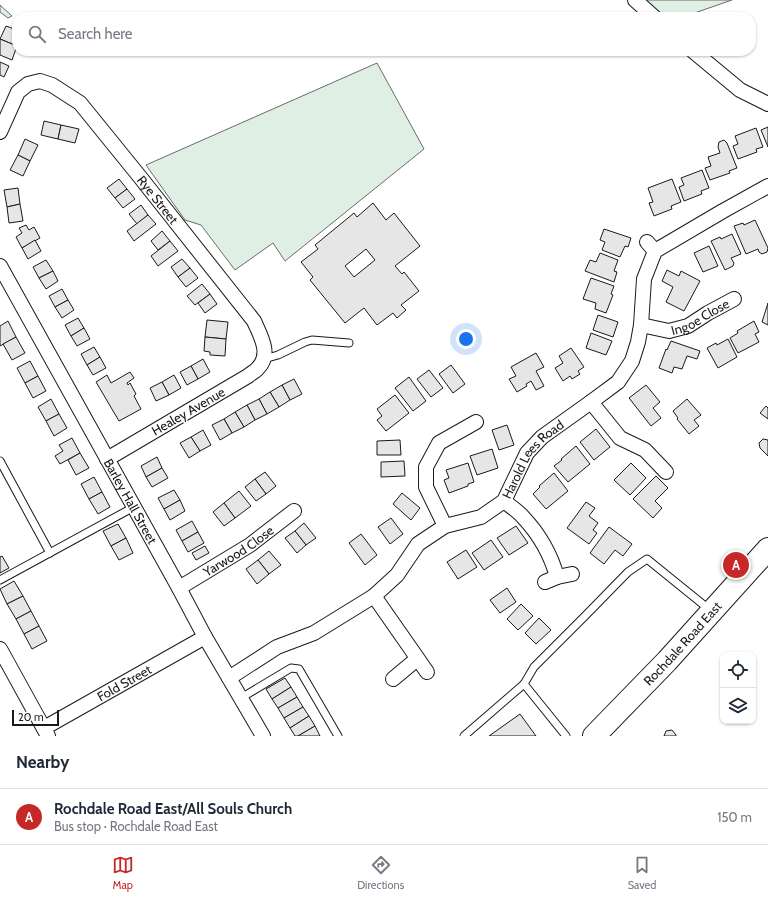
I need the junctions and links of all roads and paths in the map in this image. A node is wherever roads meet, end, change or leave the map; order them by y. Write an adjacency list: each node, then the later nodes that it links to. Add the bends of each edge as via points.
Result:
1 (634, 0): 2 (street)
2 (648, 12)
3 (699, 56): 4 (street, via 740,90)
4 (768, 104)
5 (0, 132): 11 (street, Rye Street, via 18,92 28,84 40,81 52,85 80,103 254,321 264,344)
6 (768, 186): 9 (street, Harold Lees Road, via 651,247 644,279)
7 (2, 272): 14 (street, Barley Hall Street)
8 (734, 299): 9 (street, Ingoe Close, via 688,326 669,331)
9 (641, 325): 12 (street, Harold Lees Road, via 632,361 618,382)
10 (350, 343): 11 (lane, via 312,340)
11 (264, 359): 14 (street, Healey Avenue, via 259,368 248,376)
12 (591, 402): 16 (street, via 620,438 645,450); 17 (street, Harold Lees Road, via 542,437 526,453)
13 (476, 422): 20 (street, via 439,443 426,467 426,487)
14 (107, 459): 18 (street, Barley Hall Street)
15 (0, 461): 22 (lane)
16 (666, 472)
17 (504, 501): 20 (street, Harold Lees Road, via 481,517); 23 (street, via 523,516 541,538 554,565 551,580)
18 (134, 507): 22 (lane); 25 (street, Barley Hall Street)
19 (294, 511): 25 (street, Yarwood Close, via 250,545)
20 (444, 526): 26 (street, Harold Lees Road, via 418,544 397,575)
21 (768, 549): 27 (highway, Rochdale Road East)
22 (50, 552): 24 (lane)
23 (572, 574)
24 (0, 580)
25 (179, 588): 28 (street, Barley Hall Street)
26 (374, 596): 30 (street); 32 (street, Harold Lees Road, via 314,634 277,647)
27 (712, 612): 34 (lane, via 647,558 628,572 534,667); 41 (highway, Rochdale Road East)
28 (205, 637): 32 (street, Barley Hall Street); 36 (street, Fold Street)
29 (0, 649): 36 (street)
30 (417, 658): 31 (street); 33 (street)
31 (427, 672)
32 (229, 678): 35 (street, Barley Hall Street)
33 (393, 679)
34 (524, 684): 39 (lane); 40 (lane)
35 (241, 698): 37 (street, Barley Hall Street); 38 (lane, via 291,668 299,669)
36 (46, 732)
37 (263, 736)
38 (338, 736)
39 (464, 736)
40 (566, 736)
41 (594, 736)

